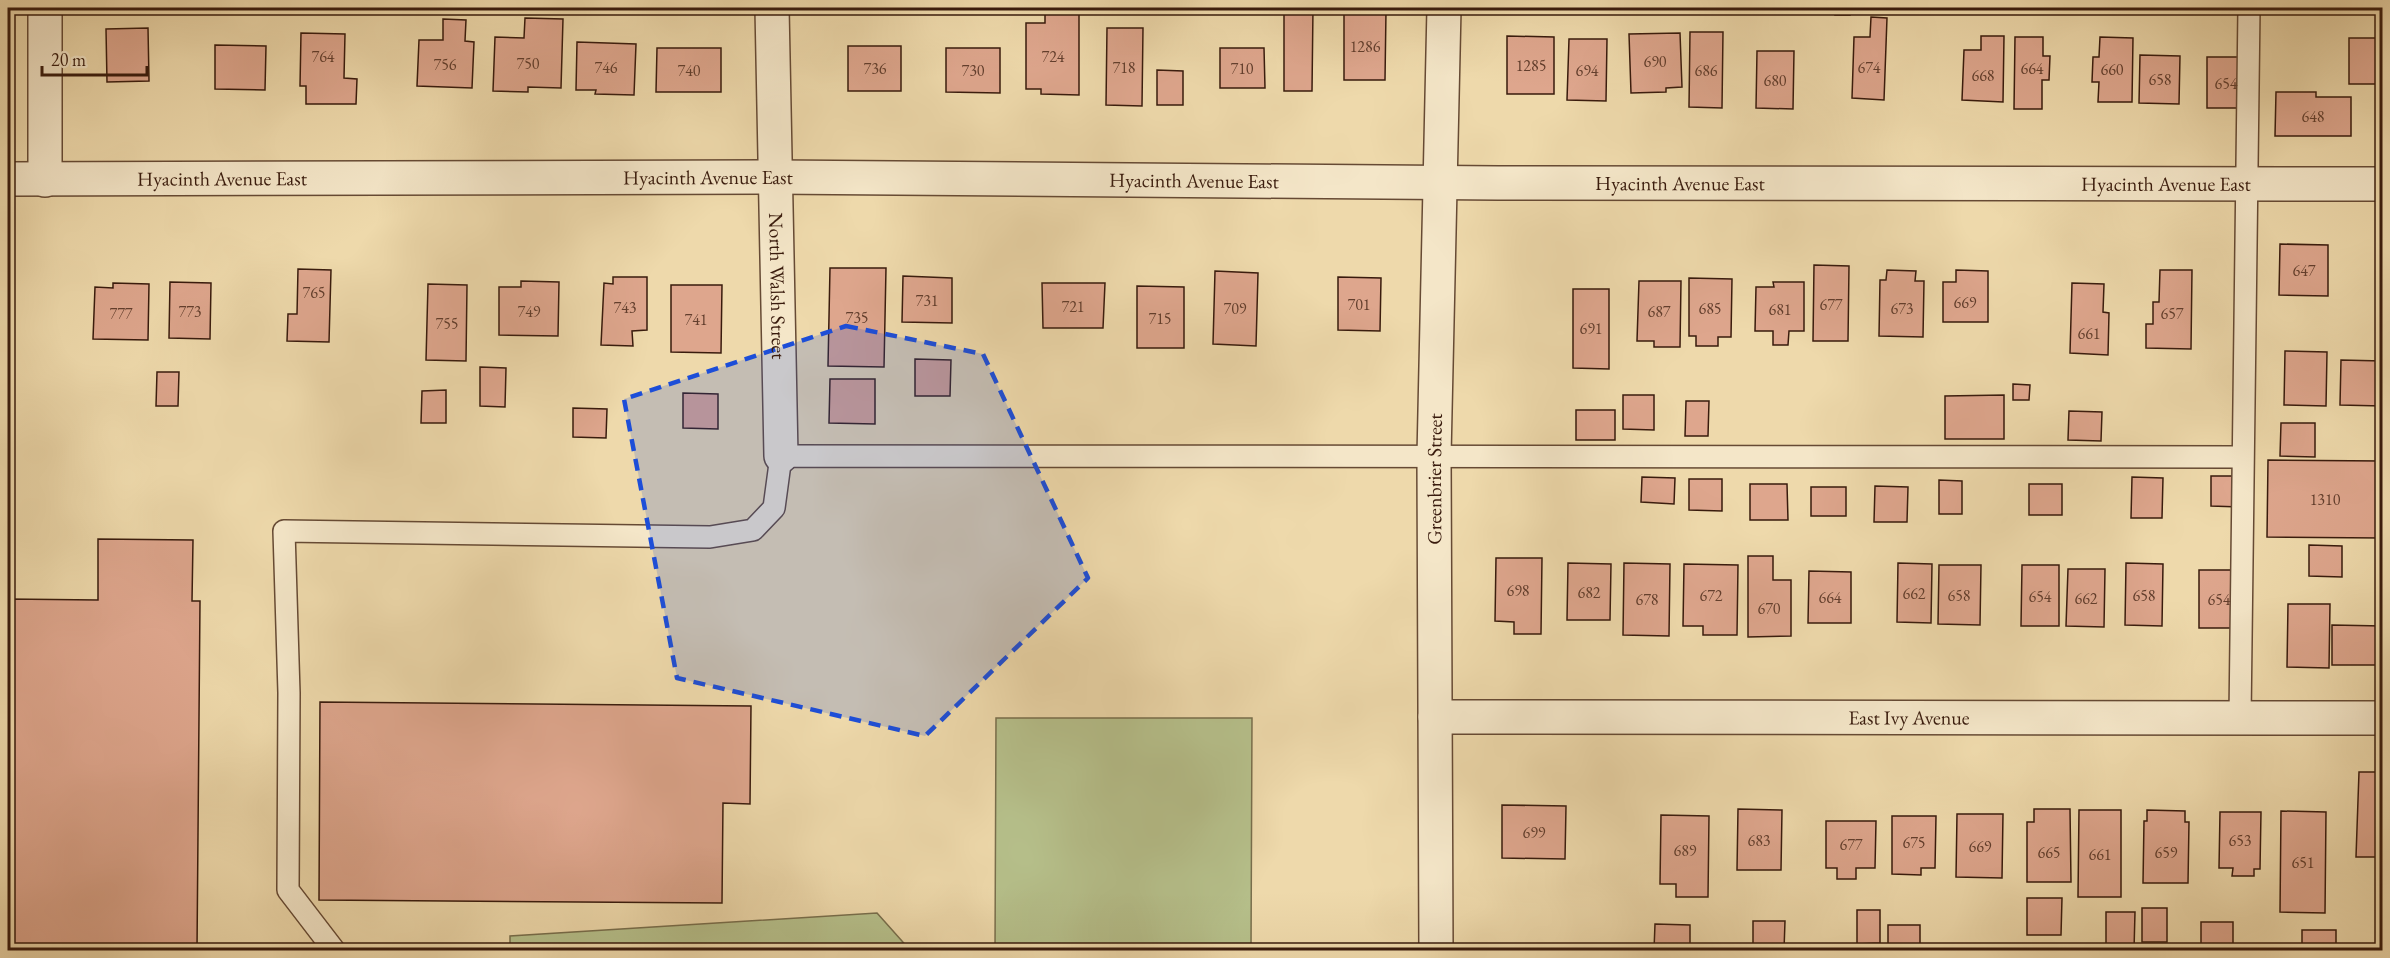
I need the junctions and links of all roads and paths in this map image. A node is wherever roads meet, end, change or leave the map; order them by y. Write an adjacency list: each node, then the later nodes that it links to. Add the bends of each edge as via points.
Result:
1 (45, 8): 7 (street)
2 (772, 8): 5 (street, North Walsh Street)
3 (1444, 8): 8 (street, Greenbrier Street)
4 (2249, 8): 9 (lane)
5 (774, 177): 7 (street, Hyacinth Avenue East); 8 (street, Hyacinth Avenue East); 11 (street, North Walsh Street)
6 (8, 179): 7 (street, Hyacinth Avenue East)
7 (45, 180)
8 (1439, 183): 9 (street, Hyacinth Avenue East); 12 (street, Greenbrier Street)
9 (2245, 184): 10 (street, Hyacinth Avenue East); 13 (lane)
10 (2382, 184)
11 (781, 456): 12 (lane); 17 (lane, via 774,508 753,530 710,537 284,531 289,693 288,890)
12 (1434, 456): 13 (lane); 14 (street, Greenbrier Street)
13 (2243, 457): 15 (lane)
14 (1435, 717): 15 (street, East Ivy Avenue); 18 (street, Greenbrier Street)
15 (2240, 718): 16 (street, East Ivy Avenue)
16 (2382, 718)
17 (334, 951)
18 (1436, 951)

